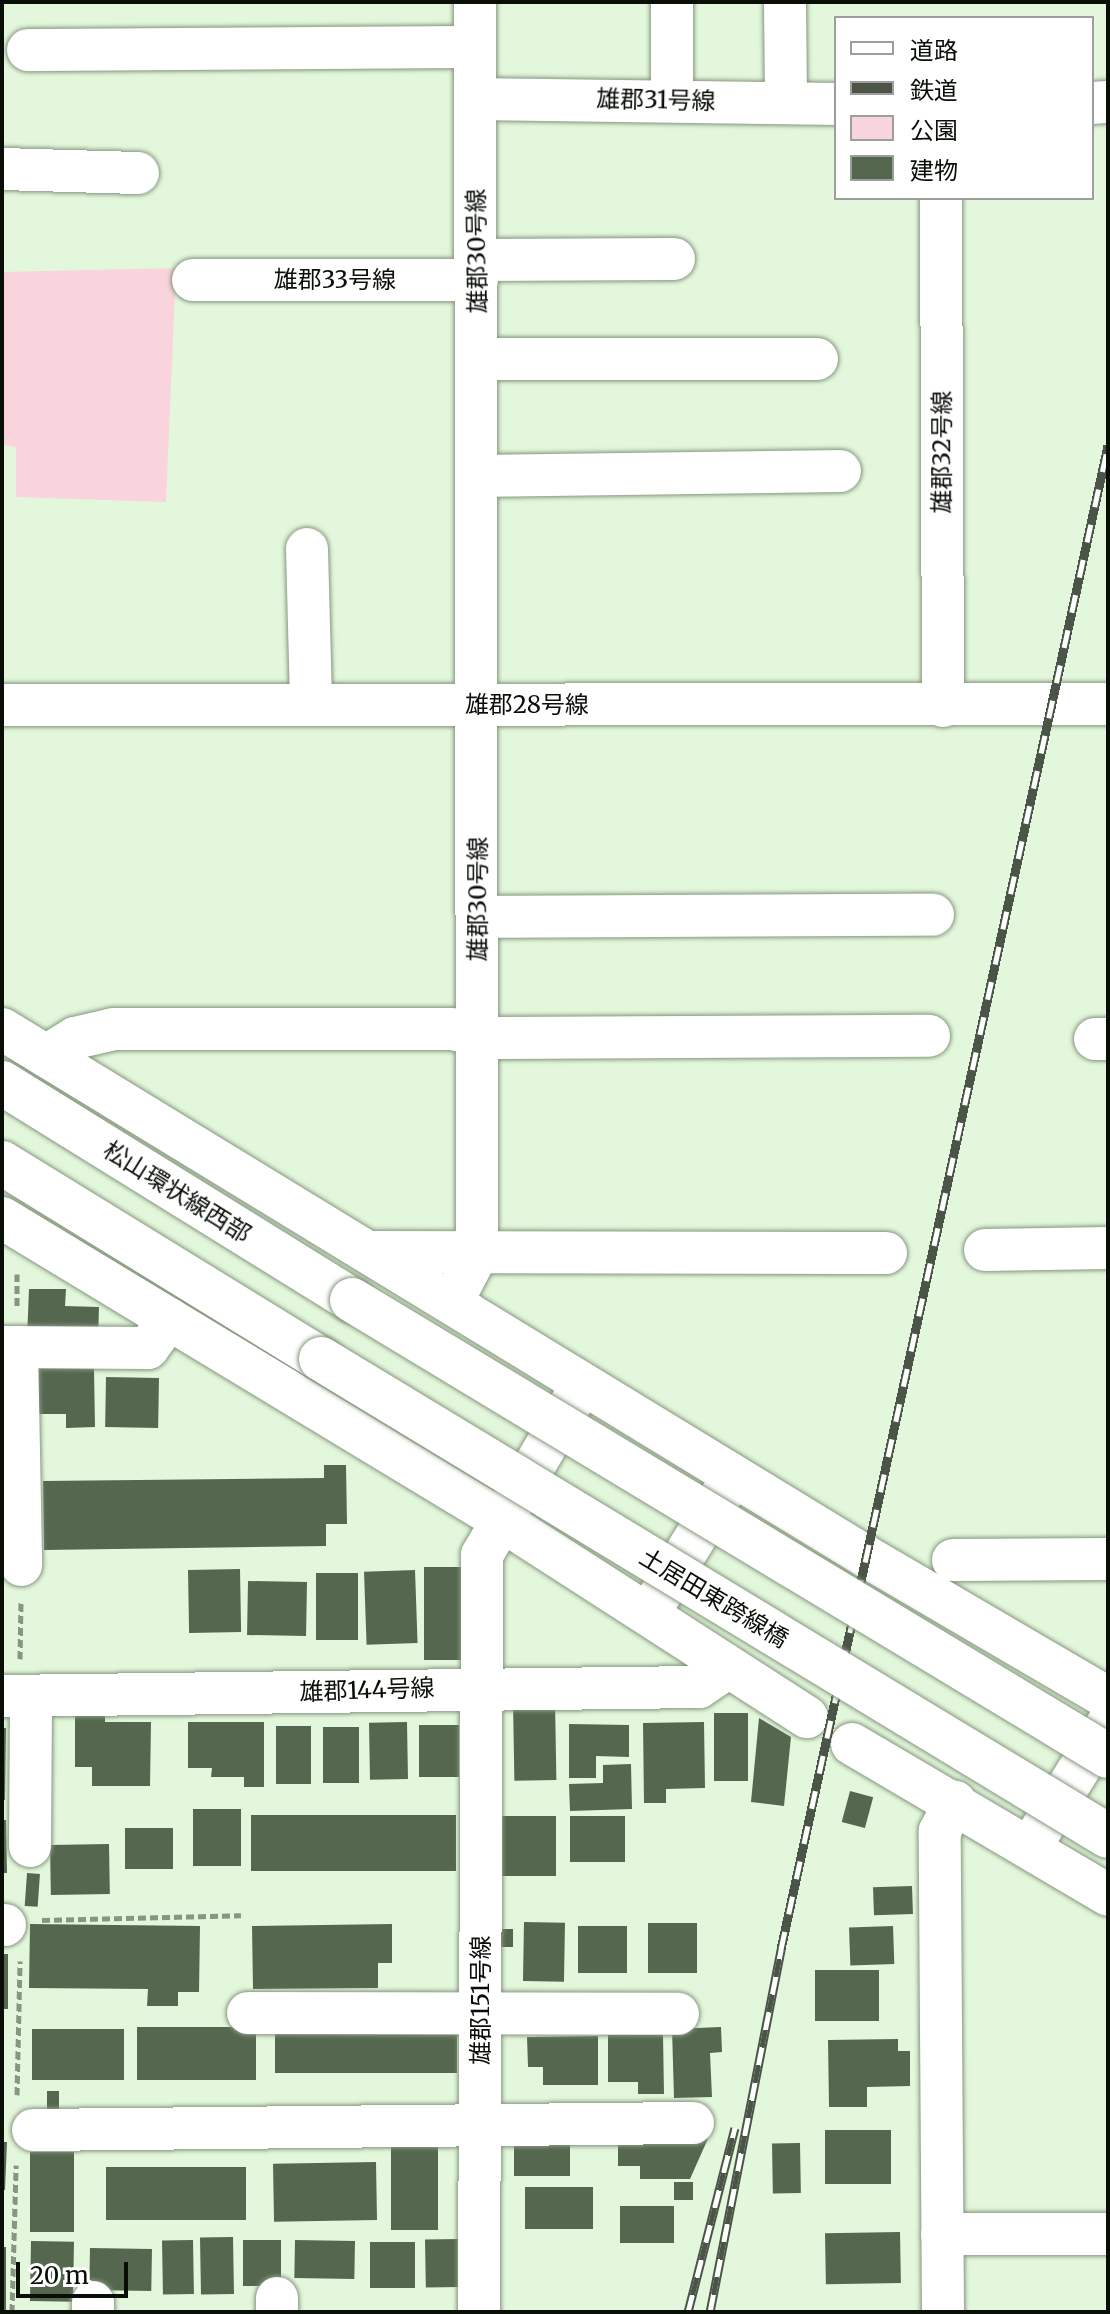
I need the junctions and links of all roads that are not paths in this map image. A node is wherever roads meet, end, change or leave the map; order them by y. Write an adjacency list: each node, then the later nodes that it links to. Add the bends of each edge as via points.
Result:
1 (475, 2): 4 (street, 雄郡30号線)
2 (672, 2): 7 (street)
3 (785, 2): 8 (street)
4 (475, 47): 5 (street); 6 (street, 雄郡30号線)
5 (28, 50)
6 (476, 99): 7 (street, 雄郡31号線); 14 (street, 雄郡30号線)
7 (672, 99): 8 (street, 雄郡31号線)
8 (786, 102): 9 (street, 雄郡31号線)
9 (834, 104)
10 (2, 169): 11 (street)
11 (138, 173)
12 (941, 200): 25 (street, 雄郡32号線)
13 (674, 259): 14 (street, 雄郡33号線)
14 (477, 270): 15 (street, 雄郡33号線); 16 (street, 雄郡30号線)
15 (193, 280)
16 (478, 359): 17 (street); 19 (street, 雄郡30号線)
17 (817, 359)
18 (840, 471): 19 (street)
19 (478, 476): 24 (street, 雄郡30号線)
20 (307, 549): 23 (street)
21 (1108, 704): 25 (street, 雄郡28号線)
22 (2, 705): 23 (street, 雄郡28号線)
23 (311, 705): 24 (street, 雄郡28号線)
24 (477, 705): 25 (street, 雄郡28号線); 27 (street, 雄郡30号線)
25 (943, 706)
26 (933, 915): 27 (street)
27 (478, 917): 29 (street, 雄郡30号線)
28 (2, 1029): 31 (street)
29 (477, 1035): 30 (street); 31 (street, via 451,1029 113,1029 75,1038); 39 (street, 雄郡30号線)
30 (929, 1036)
31 (46, 1056): 37 (street)
32 (2, 1083): 57 (street, 松山環状線西部, bridge)
33 (2, 1163): 59 (street, 土居田東跨線橋, bridge)
34 (17, 1228): 41 (street)
35 (1108, 1248): 36 (street)
36 (985, 1250)
37 (370, 1252): 39 (street); 40 (street)
38 (886, 1253): 39 (street)
39 (476, 1256): 40 (street, 雄郡30号線)
40 (452, 1302): 43 (street)
41 (169, 1319): 42 (street, via 148,1348); 45 (street)
42 (10, 1347): 48 (street)
43 (584, 1382): 44 (street); 45 (street)
44 (734, 1475): 49 (street); 53 (street)
45 (501, 1520): 49 (street); 51 (street, via 482,1555)
46 (1108, 1559): 47 (street)
47 (953, 1560)
48 (21, 1565)
49 (648, 1614): 50 (street)
50 (727, 1668): 51 (street, 雄郡144号線, via 699,1687); 54 (street)
51 (482, 1687): 52 (street, 雄郡144号線); 65 (street, 雄郡151号線)
52 (17, 1696): 60 (street)
53 (1108, 1698)
54 (807, 1717)
55 (1108, 1723): 61 (street)
56 (852, 1744): 58 (street)
57 (1108, 1756)
58 (955, 1802): 61 (street); 69 (street, via 940,1831)
59 (1108, 1836)
60 (30, 1846)
61 (1030, 1847): 62 (street)
62 (1108, 1895)
63 (248, 2013): 65 (street)
64 (678, 2014): 65 (street)
65 (481, 2015): 66 (street, 雄郡151号線)
66 (480, 2123): 67 (street); 68 (street); 71 (street, 雄郡151号線)
67 (693, 2123)
68 (33, 2130)
69 (942, 2234): 70 (street); 72 (street)
70 (1108, 2234)
71 (479, 2312)
72 (943, 2312)

